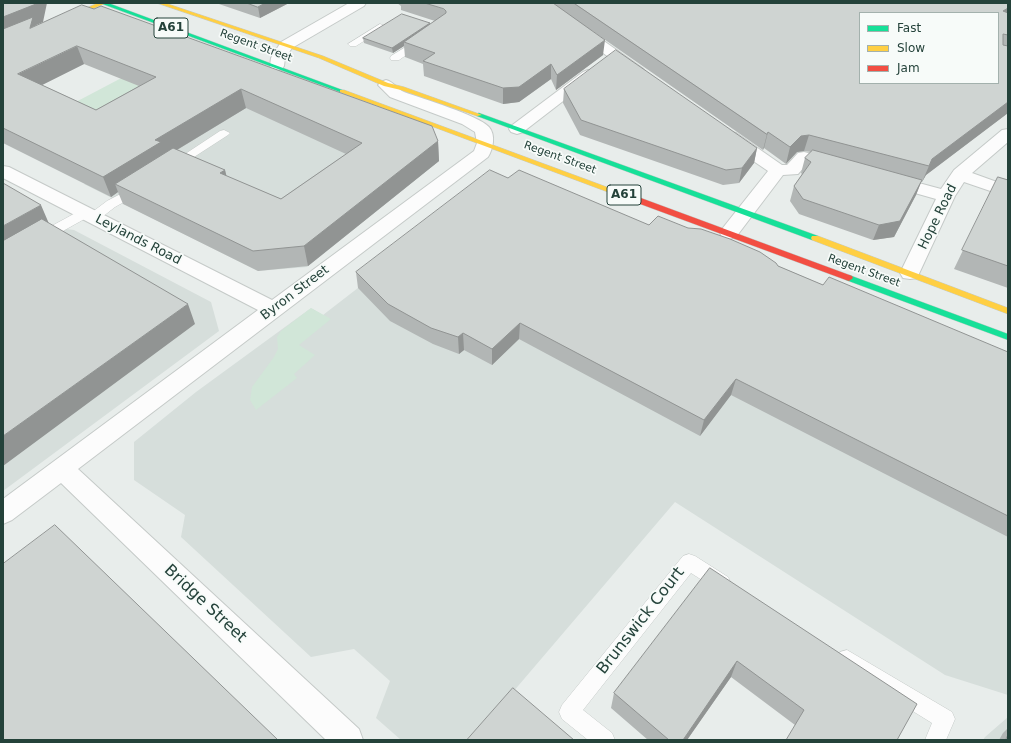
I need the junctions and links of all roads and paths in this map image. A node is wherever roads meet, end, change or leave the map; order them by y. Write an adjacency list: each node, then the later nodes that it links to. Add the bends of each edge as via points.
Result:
1 (103, 3): 6 (main road); 12 (main road, Regent Street / A61)
2 (160, 3): 9 (main road, Regent Street / A61)
3 (359, 3): 9 (street)
4 (541, 3): 10 (street)
5 (389, 22): 8 (lane)
6 (55, 23)
7 (428, 36): 11 (lane)
8 (354, 44)
9 (286, 46): 12 (street, via 278,58); 14 (main road, Regent Street / A61)
10 (614, 56): 13 (street); 15 (street)
11 (395, 58)
12 (277, 66): 19 (main road, Regent Street / A61)
13 (647, 78)
14 (386, 85): 15 (main road, Regent Street / A61, via 402,88); 19 (street, via 396,94 468,121 483,130)
15 (517, 129): 31 (main road, Regent Street / A61)
16 (719, 129): 21 (street)
17 (224, 133): 23 (lane)
18 (1008, 134): 24 (street, Hope Road)
19 (485, 143): 33 (main road, Regent Street / A61); 36 (street, Byron Street, via 482,153 471,162)
20 (849, 169): 21 (street, via 804,157 792,170)
21 (778, 170): 31 (street)
22 (3, 171): 27 (street, Leylands Road)
23 (164, 172)
24 (960, 174): 28 (street); 30 (street, Hope Road)
25 (871, 175): 30 (street)
26 (151, 180): 32 (lane)
27 (28, 183): 29 (street); 32 (street, Leylands Road)
28 (1008, 192)
29 (9, 193)
30 (946, 196): 35 (street, Hope Road)
31 (744, 213): 33 (street); 35 (main road, Regent Street / A61)
32 (89, 215): 34 (lane); 36 (street, Leylands Road)
33 (728, 233): 38 (main road, Regent Street / A61)
34 (30, 244)
35 (910, 273): 37 (main road, Regent Street / A61)
36 (273, 309): 39 (street, Byron Street)
37 (1008, 311)
38 (1008, 337)
39 (62, 469): 40 (street, Byron Street); 43 (street, Bridge Street)
40 (3, 513)
41 (735, 590): 44 (lane, Brunswick Court, via 688,562 569,712)
42 (829, 648): 45 (lane, via 945,719)
43 (348, 740)
44 (605, 740)
45 (935, 740)

